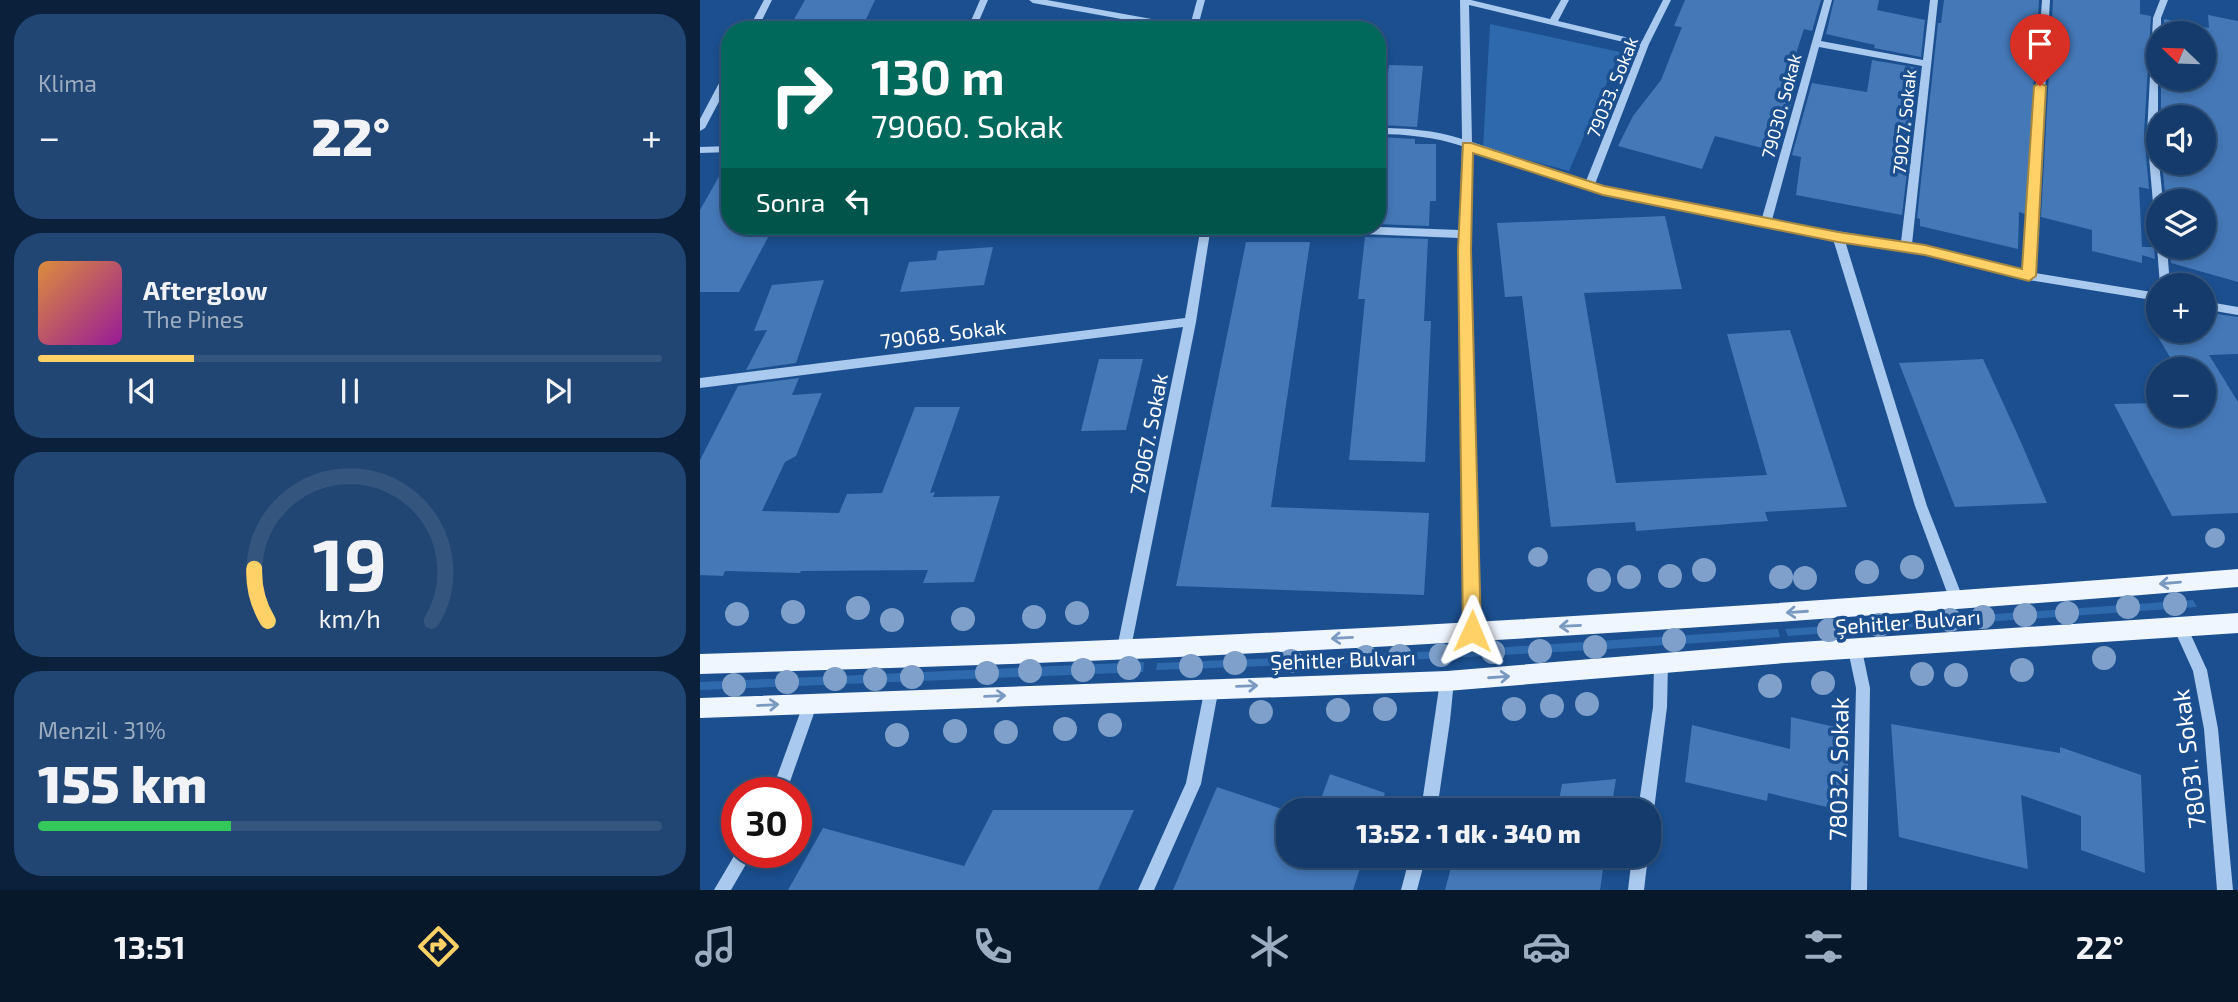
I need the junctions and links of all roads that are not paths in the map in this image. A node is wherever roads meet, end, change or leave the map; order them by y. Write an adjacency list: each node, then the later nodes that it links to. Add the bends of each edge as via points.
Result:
1 (768, 0): 12 (street)
2 (985, 0): 13 (street)
3 (1033, 0): 14 (street)
4 (1201, 0): 15 (street)
5 (1566, 0): 16 (street)
6 (1667, 0): 18 (street, 79033. Sokak)
7 (1828, 0): 17 (street, 79030. Sokak)
8 (1934, 0): 19 (street, 79027. Sokak)
9 (2046, 0): 34 (street)
10 (2164, 0): 27 (street, via 2157,18 2152,134)
11 (1464, 1): 16 (street); 23 (street)
12 (757, 21)
13 (975, 21)
14 (1149, 21)
15 (1195, 21)
16 (1553, 22): 18 (street)
17 (1815, 43): 19 (street); 28 (street, 79030. Sokak)
18 (1645, 44): 26 (street, 79033. Sokak)
19 (1926, 64): 33 (street, 79027. Sokak)
20 (721, 89): 21 (street)
21 (700, 128)
22 (1386, 131): 23 (street, via 1445,137)
23 (1467, 146): 26 (street); 30 (street)
24 (721, 149): 25 (street)
25 (700, 150)
26 (1589, 187): 28 (street)
27 (2157, 189)
28 (1766, 221): 32 (street)
29 (1386, 231): 30 (street)
30 (1464, 234): 44 (street)
31 (1204, 235): 38 (street, 79067. Sokak)
32 (1838, 237): 33 (street); 41 (street, via 1920,506)
33 (1906, 247): 34 (street)
34 (2029, 276): 35 (street)
35 (2146, 296)
36 (2216, 307): 37 (street)
37 (2238, 311)
38 (1190, 322): 39 (street, 79068. Sokak); 45 (street, 79067. Sokak)
39 (700, 383)
40 (2238, 578): 41 (main road, Şehitler Bulvarı, one-way to 41)
41 (1957, 601): 44 (main road, Şehitler Bulvarı, one-way to 44)
42 (2238, 623): 43 (main road, Şehitler Bulvarı)
43 (2180, 627): 46 (main road, Şehitler Bulvarı); 64 (street, 78031. Sokak, via 2200,670 2211,729)
44 (1472, 631): 45 (main road, Şehitler Bulvarı, one-way to 45)
45 (1124, 648): 47 (main road, Şehitler Bulvarı)
46 (1855, 650): 48 (main road, Şehitler Bulvarı); 63 (street, 78032. Sokak, via 1863,688)
47 (700, 664)
48 (1661, 664): 49 (main road, Şehitler Bulvarı, one-way to 48); 55 (street)
49 (1447, 681): 50 (main road, Şehitler Bulvarı, one-way to 49); 54 (street)
50 (1212, 687): 51 (main road, Şehitler Bulvarı, one-way to 50); 60 (street, via 1193,784)
51 (811, 702): 52 (main road, Şehitler Bulvarı, one-way to 51); 53 (street)
52 (700, 708)
53 (784, 777)
54 (1431, 798)
55 (1648, 798)
56 (735, 868): 59 (street)
57 (1415, 868): 61 (street)
58 (1639, 868): 62 (street)
59 (722, 890)
60 (1146, 890)
61 (1409, 890)
62 (1636, 890)
63 (1859, 890)
64 (2225, 890)

